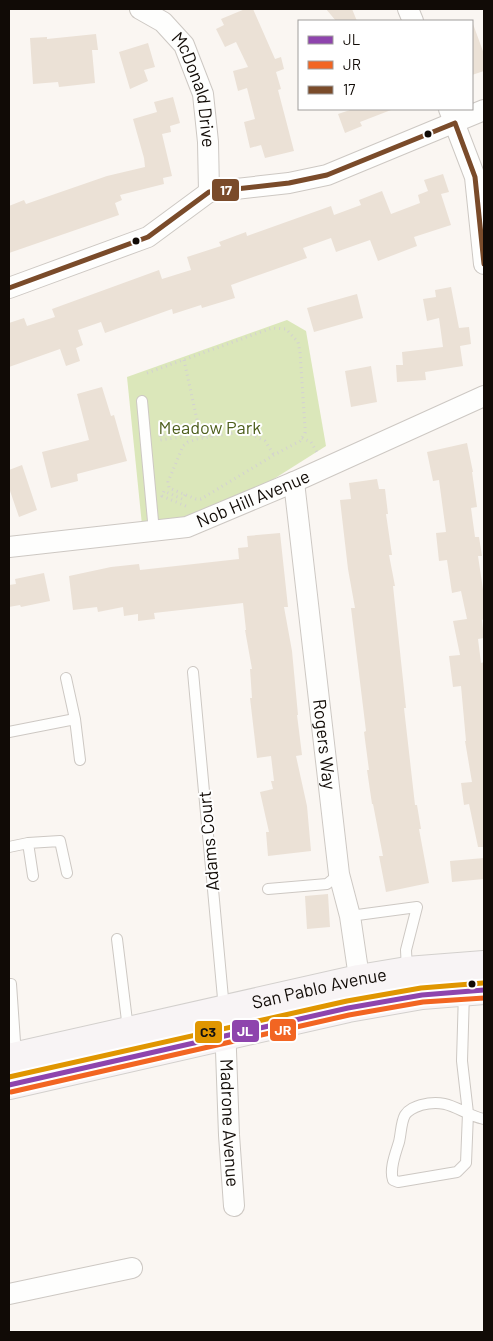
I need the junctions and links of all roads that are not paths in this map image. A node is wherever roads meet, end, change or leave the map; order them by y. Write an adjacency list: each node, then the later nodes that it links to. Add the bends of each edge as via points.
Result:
1 (140, 9): 4 (street, McDonald Drive, via 163,22 184,45 203,94 208,142)
2 (484, 110): 3 (street)
3 (452, 116): 4 (street, via 327,175 289,183); 5 (street, via 475,177)
4 (208, 192): 6 (street, via 148,237)
5 (484, 264)
6 (9, 288)
7 (484, 396): 9 (street, Nob Hill Avenue)
8 (142, 401): 10 (lane)
9 (294, 482): 10 (street, Nob Hill Avenue, via 188,527); 20 (street, Rogers Way)
10 (154, 532): 11 (street, Nob Hill Avenue)
11 (9, 548)
12 (193, 672): 30 (lane, Adams Court)
13 (66, 678): 14 (lane)
14 (75, 719): 15 (lane); 16 (lane)
15 (9, 732)
16 (80, 760)
17 (28, 843): 18 (lane); 19 (lane, via 60,841); 21 (lane)
18 (9, 847)
19 (67, 873)
20 (340, 874): 22 (lane, via 327,884); 23 (street, Rogers Way)
21 (33, 876)
22 (268, 889)
23 (350, 916): 26 (lane, via 417,907 406,950); 29 (street, Rogers Way)
24 (117, 939): 31 (lane)
25 (484, 965): 26 (main road, San Pablo Avenue)
26 (407, 971): 29 (main road, San Pablo Avenue)
27 (9, 984): 32 (lane)
28 (474, 990): 29 (main road, San Pablo Avenue, via 422,995); 34 (lane, via 462,1061)
29 (361, 992): 30 (main road, San Pablo Avenue)
30 (225, 1023): 31 (main road, San Pablo Avenue); 33 (main road, San Pablo Avenue); 36 (street, Madrone Avenue)
31 (129, 1032): 32 (main road, San Pablo Avenue)
32 (12, 1058)
33 (9, 1085)
34 (468, 1113): 34 (lane, via 441,1102 414,1107 405,1116 393,1180 398,1182 462,1169 466,1163); 35 (lane)
35 (484, 1119)
36 (234, 1206)
37 (132, 1268): 38 (street)
38 (9, 1294)

